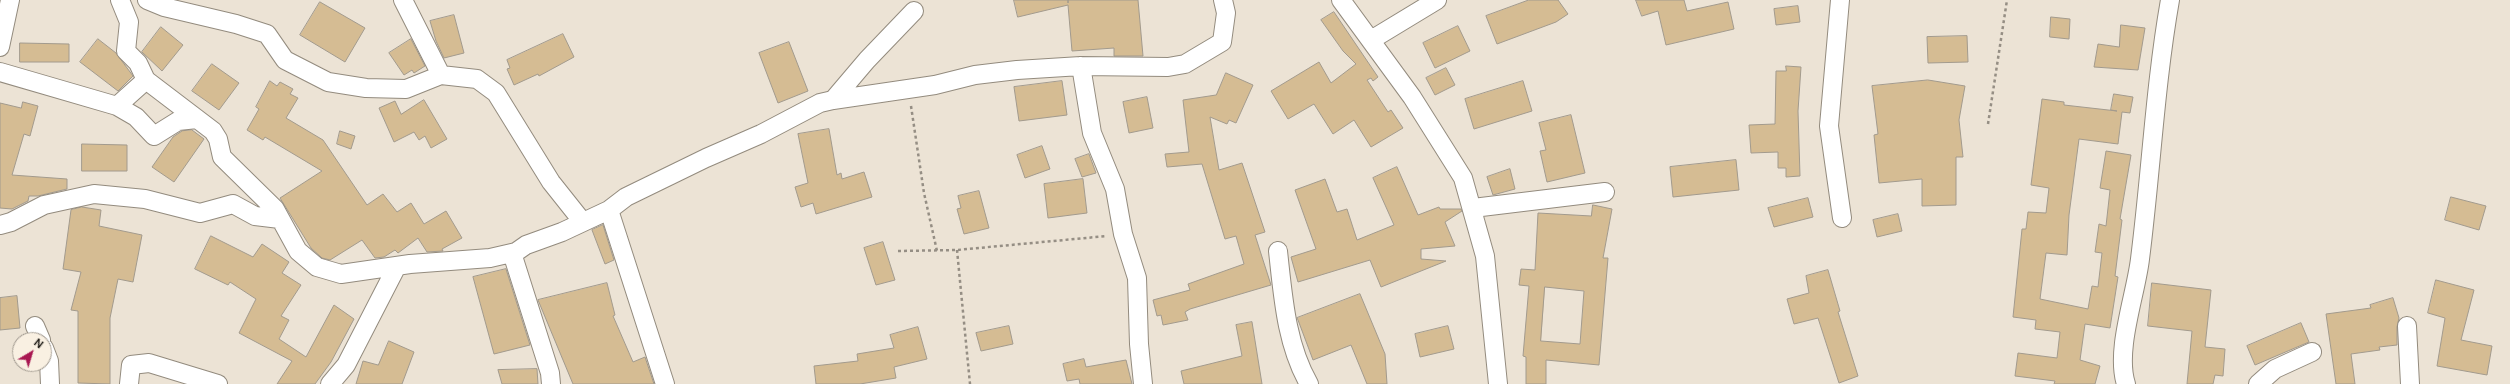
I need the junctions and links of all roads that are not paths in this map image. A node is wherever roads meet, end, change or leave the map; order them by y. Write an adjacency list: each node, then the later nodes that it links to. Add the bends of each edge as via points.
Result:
1 (10, 0): 12 (street)
2 (120, 0): 16 (street, via 129,22 126,51 138,63)
3 (147, 0): 15 (street, via 164,7 268,34 285,60 328,82 366,88 406,89)
4 (403, 0): 15 (street)
5 (1223, 0): 13 (street, via 1226,13 1222,42 1185,64 1168,67)
6 (1341, 0): 11 (street)
7 (1437, 0): 11 (street)
8 (1840, 0): 23 (street, via 1829,126)
9 (2170, 0): 42 (street, via 2140,260 2126,332 2123,362)
10 (915, 4): 17 (street)
11 (1371, 40): 21 (street, via 1412,97 1463,178)
12 (0, 47)
13 (1081, 66): 17 (street, via 975,74 908,89); 39 (street, via 1092,133 1115,189 1123,234 1137,278 1138,344)
14 (0, 72): 18 (street)
15 (441, 75): 25 (street, via 477,78 496,93 551,182)
16 (146, 80): 18 (street); 19 (street)
17 (833, 100): 22 (street, via 820,103 761,134 695,163 626,197)
18 (117, 106): 19 (street, via 136,117 154,136 178,121)
19 (197, 119): 24 (street, via 213,131 218,139 222,157 260,193)
20 (1605, 192): 21 (street)
21 (1473, 208): 41 (street, via 1485,256)
22 (609, 210): 25 (street); 38 (street)
23 (1842, 218)
24 (280, 219): 26 (street, via 255,216 233,204 200,213 145,199 94,194 44,206 12,222); 29 (street, via 298,251 322,269 341,274)
25 (582, 221): 28 (street)
26 (0, 224)
27 (1278, 251): 40 (street, via 1285,310 1298,364)
28 (512, 253): 29 (street, via 490,258); 37 (street, via 550,373)
29 (397, 266): 36 (street, via 346,366)
30 (2407, 326): 44 (street)
31 (2312, 352): 43 (street, via 2275,369)
32 (49, 372): 33 (street)
33 (50, 384)
34 (129, 384): 35 (street, via 131,365 149,363)
35 (218, 384)
36 (330, 384)
37 (551, 384)
38 (666, 384)
39 (1143, 384)
40 (1309, 384)
41 (1498, 384)
42 (2126, 384)
43 (2258, 384)
44 (2410, 384)

